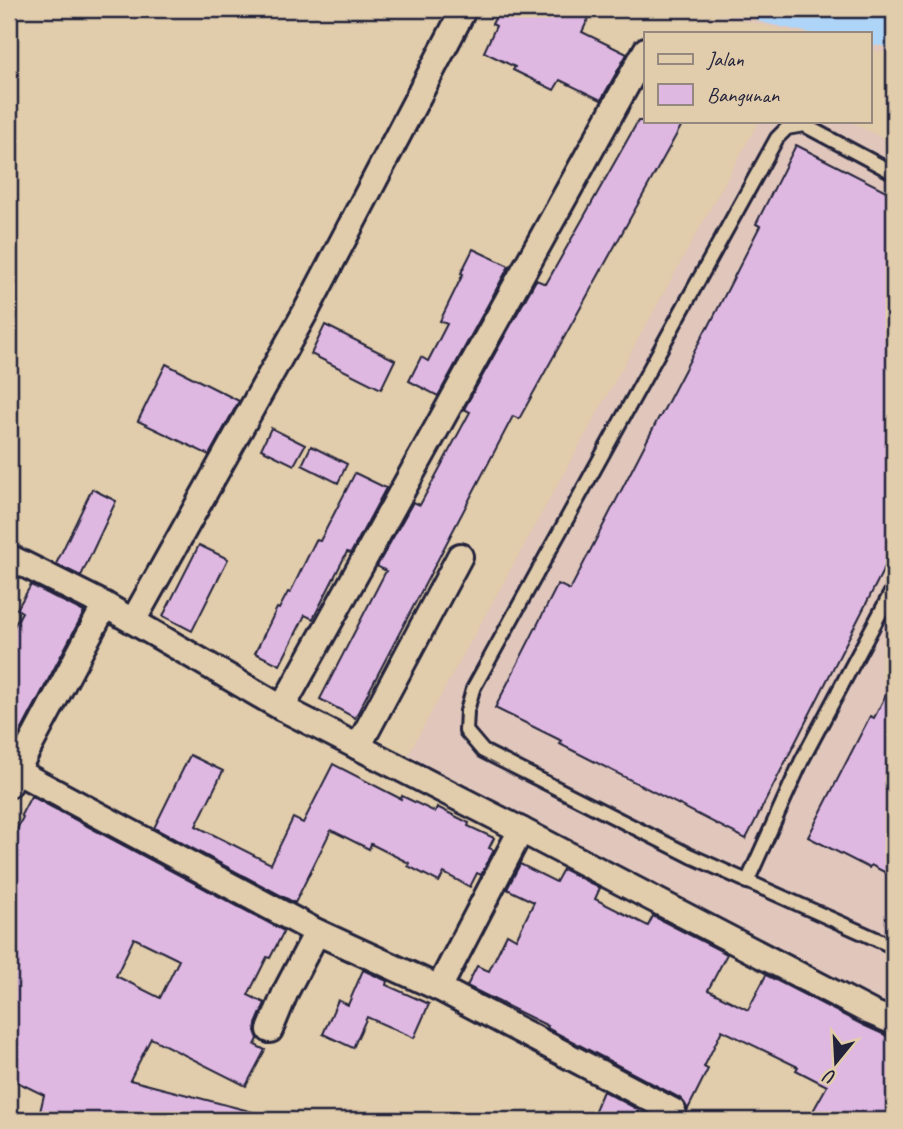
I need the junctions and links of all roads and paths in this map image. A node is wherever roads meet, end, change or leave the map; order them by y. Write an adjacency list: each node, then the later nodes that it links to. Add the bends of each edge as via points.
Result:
1 (464, 9): 8 (street, via 306,311)
2 (644, 54): 9 (street)
3 (894, 173): 13 (lane, via 804,125 787,128 777,138 473,688 467,711 466,731 483,751)
4 (460, 556): 10 (street)
5 (9, 557): 7 (street)
6 (894, 587): 13 (lane, via 802,760)
7 (105, 605): 8 (street); 11 (street)
8 (133, 621): 9 (street)
9 (282, 708): 10 (street)
10 (358, 747): 12 (street)
11 (13, 778): 14 (street)
12 (521, 830): 16 (street); 17 (street)
13 (747, 882): 15 (lane)
14 (317, 932): 16 (street); 18 (street)
15 (894, 947)
16 (439, 988): 19 (street)
17 (894, 1022)
18 (270, 1030)
19 (673, 1111)

